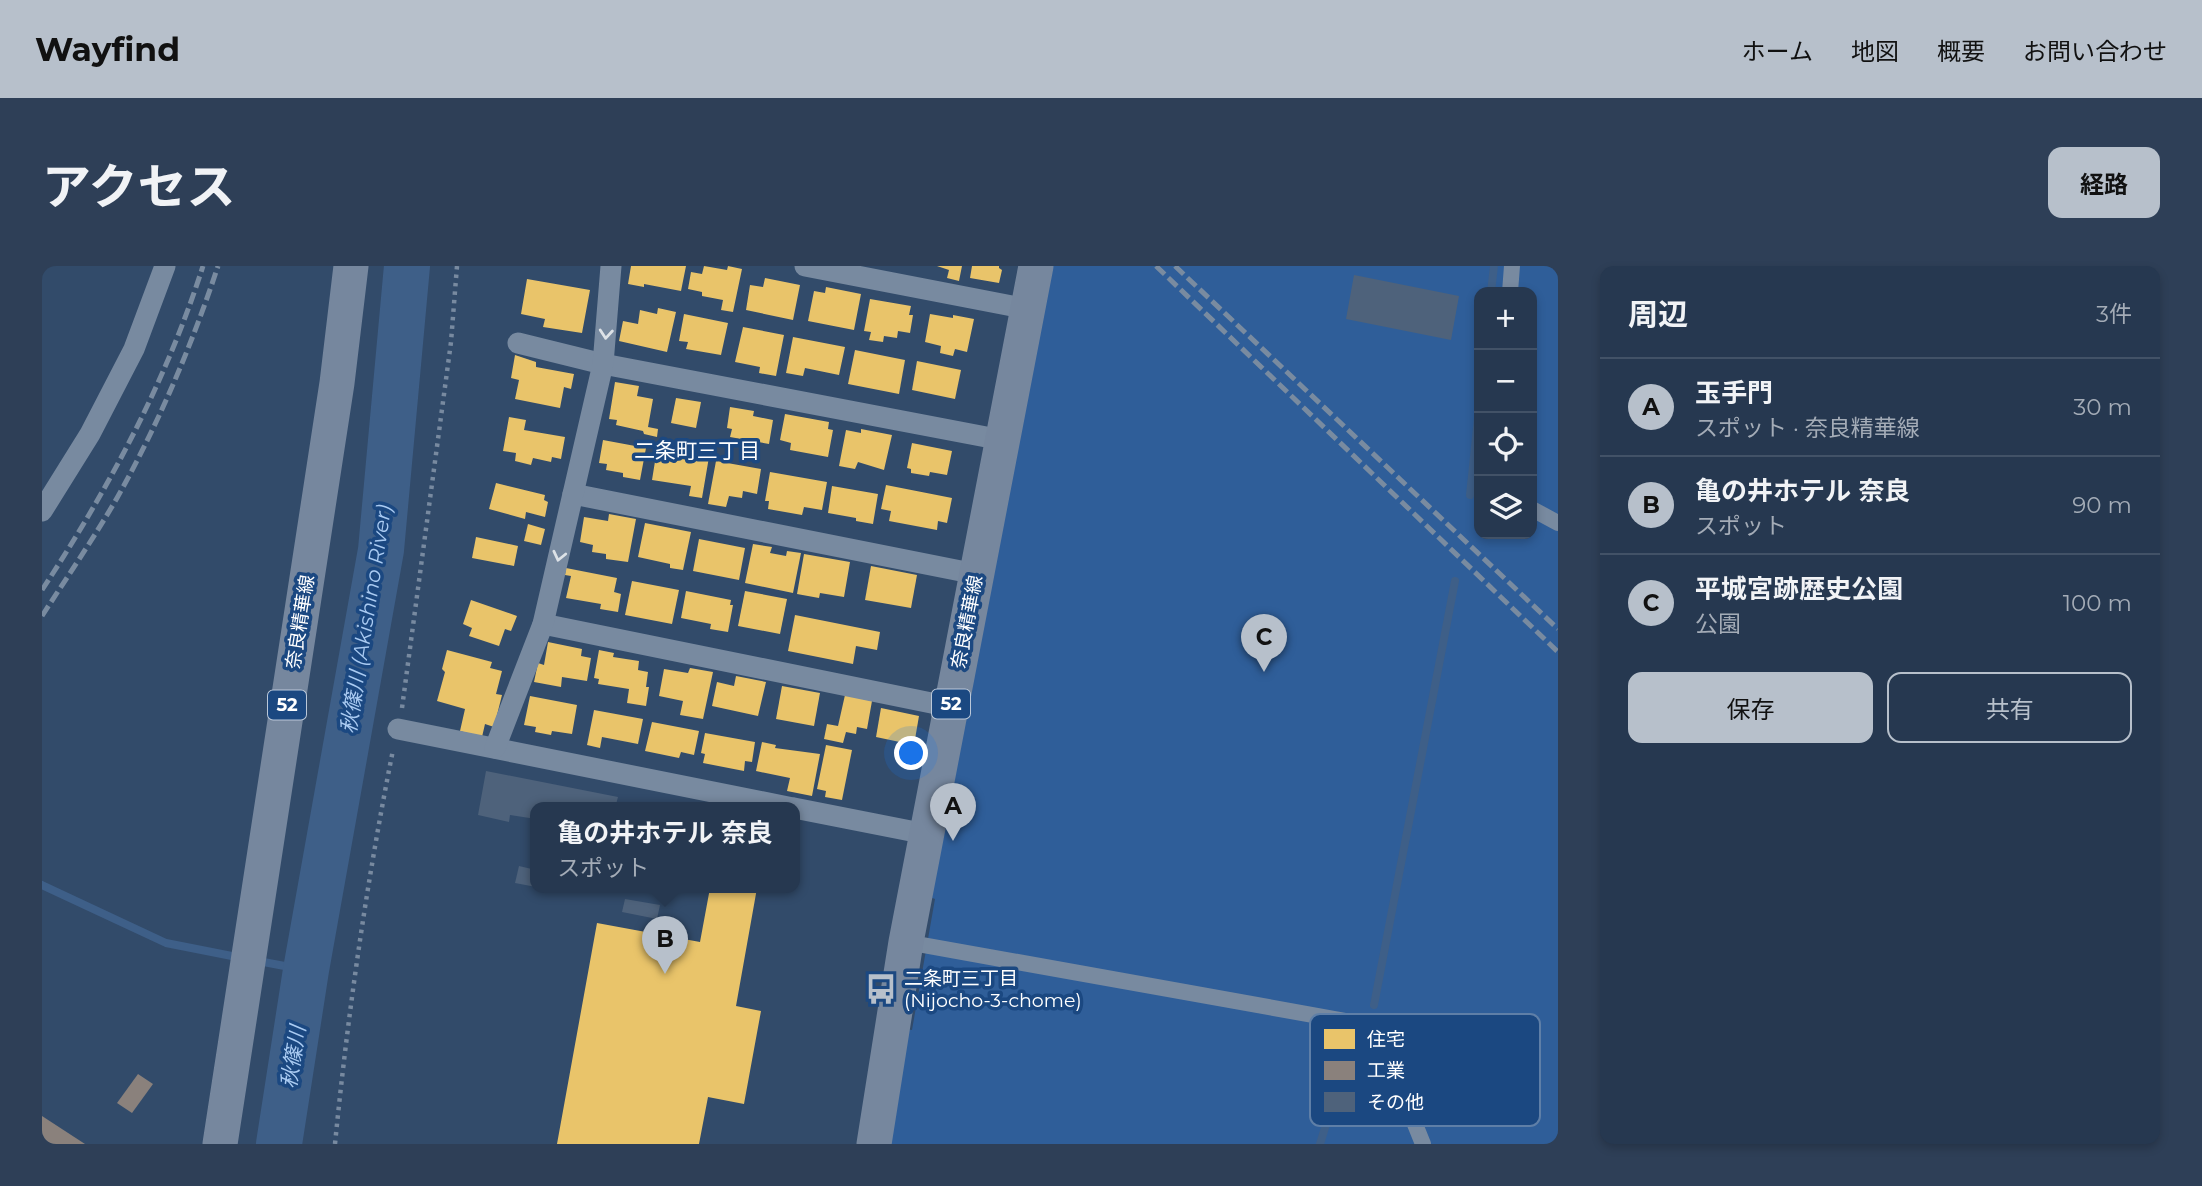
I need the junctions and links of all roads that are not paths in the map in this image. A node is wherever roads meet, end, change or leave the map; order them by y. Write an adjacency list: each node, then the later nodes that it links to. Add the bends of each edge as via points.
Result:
1 (165, 266): 13 (street, via 127,361 90,434)
2 (351, 266): 27 (main road, 奈良精華線 / 52)
3 (611, 266): 10 (street, one-way to 10)
4 (805, 266): 8 (street)
5 (1036, 266): 8 (main road, 奈良精華線 / 52)
6 (1513, 266): 7 (street)
7 (1511, 287)
8 (1028, 309): 11 (main road, 奈良精華線 / 52)
9 (518, 343): 10 (street)
10 (603, 364): 11 (street); 12 (street)
11 (1002, 440): 16 (main road, 奈良精華線 / 52)
12 (573, 494): 16 (street); 17 (street, one-way to 17)
13 (42, 511)
14 (1537, 512): 15 (street)
15 (1558, 523)
16 (976, 574): 18 (main road, 奈良精華線 / 52)
17 (543, 624): 18 (street); 20 (street)
18 (951, 707): 23 (main road, 奈良精華線 / 52)
19 (398, 729): 20 (street)
20 (495, 748): 21 (street)
21 (764, 802)
22 (800, 809): 23 (street)
23 (926, 834): 24 (main road, 奈良精華線 / 52)
24 (906, 942): 25 (street); 28 (main road, 奈良精華線 / 52)
25 (1310, 1015)
26 (1416, 1126): 29 (street)
27 (220, 1144)
28 (874, 1144)
29 (1423, 1144)

